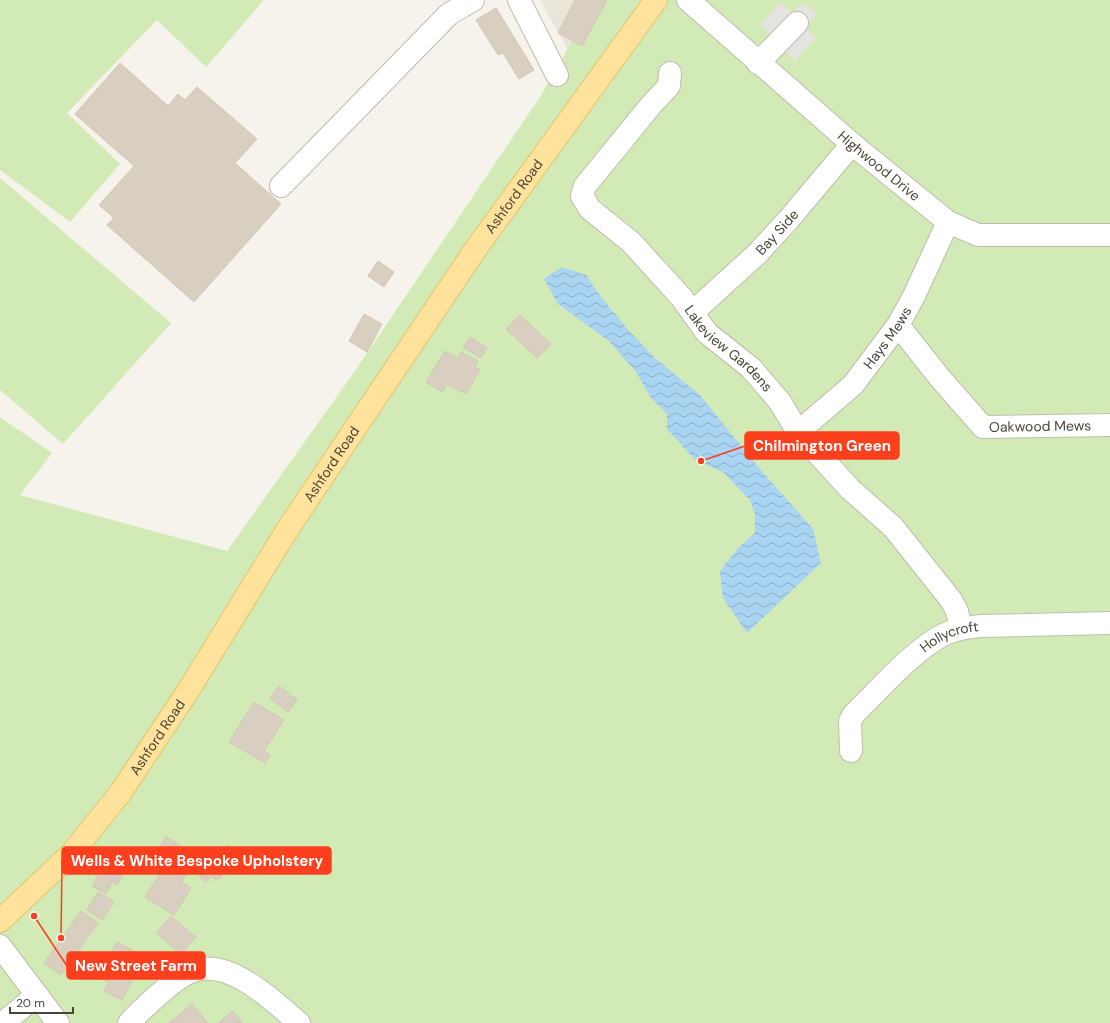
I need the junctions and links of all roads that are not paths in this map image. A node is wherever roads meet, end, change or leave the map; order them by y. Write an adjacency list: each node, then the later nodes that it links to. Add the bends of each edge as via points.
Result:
1 (473, 0): 10 (street, via 449,14)
2 (519, 0): 8 (street)
3 (656, 0): 20 (main road, Ashford Road, via 475,250 289,527 188,691 121,792 72,853)
4 (688, 0): 6 (street, Highwood Drive)
5 (797, 23): 6 (street)
6 (758, 63): 9 (street, Highwood Drive)
7 (670, 73): 13 (street, Lakeview Gardens, via 669,86 606,159 585,186 582,196 590,209 631,242)
8 (557, 75)
9 (852, 144): 11 (street, Highwood Drive); 13 (street, Bay Side, via 758,253)
10 (281, 186)
11 (948, 222): 12 (street, Highwood Drive, via 978,235); 14 (street, Hays Mews)
12 (1110, 235)
13 (693, 312): 16 (street, Lakeview Gardens, via 708,332 751,368 780,402)
14 (898, 326): 15 (street, Oakwood Mews, via 983,427); 16 (street, Hays Mews, via 853,385)
15 (1110, 425)
16 (798, 432): 18 (street, Lakeview Gardens, via 850,489 893,527 912,549 951,600)
17 (1110, 623): 18 (street, Hollycroft)
18 (961, 628): 19 (street, Hollycroft, via 943,635 921,650 854,714 850,721)
19 (851, 751)
20 (0, 921)
21 (0, 946): 22 (street)
22 (37, 995): 23 (street); 24 (street)
23 (3, 1023)
24 (58, 1023)
25 (129, 1023): 26 (street, via 180,977 205,969 218,969 246,981)
26 (299, 1023)

